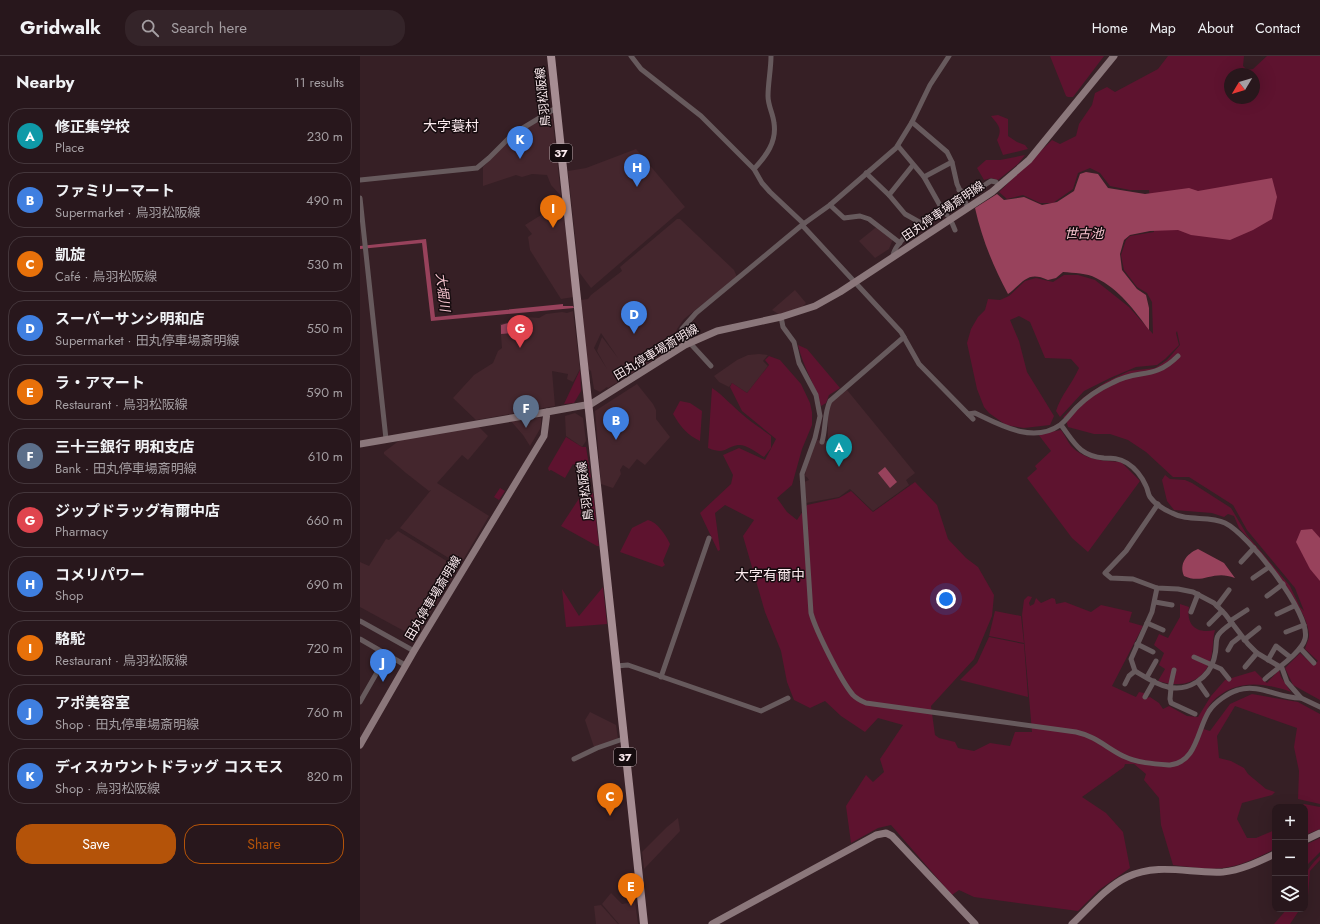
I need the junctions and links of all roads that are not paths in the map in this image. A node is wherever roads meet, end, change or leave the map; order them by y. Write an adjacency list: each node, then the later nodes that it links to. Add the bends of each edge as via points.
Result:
1 (551, 56): 6 (main road, 鳥羽松阪線 / 37)
2 (631, 56): 11 (street, via 641,69 701,116)
3 (771, 56): 11 (street, via 768,95 774,133 769,152)
4 (949, 56): 7 (street, via 930,85)
5 (1114, 56): 15 (main road, 田丸停車場斎明線, via 1029,160)
6 (556, 108): 14 (street, via 513,134 477,168); 35 (main road, 鳥羽松阪線 / 37)
7 (912, 122): 8 (street); 9 (street, via 947,152)
8 (898, 146): 10 (street); 12 (street)
9 (952, 162): 13 (street); 16 (street)
10 (913, 165): 13 (street); 17 (street)
11 (754, 169): 25 (street, via 762,183)
12 (866, 173): 17 (street); 19 (street)
13 (924, 177): 21 (street)
14 (360, 180)
15 (999, 187): 16 (street, via 996,182 991,181 978,191 966,193); 20 (main road, 田丸停車場斎明線)
16 (959, 190): 20 (street)
17 (889, 195): 23 (street, via 905,214)
18 (360, 198): 40 (street)
19 (830, 205): 25 (street); 27 (street, via 844,218 860,216 869,219)
20 (968, 208): 28 (main road, 田丸停車場斎明線)
21 (942, 209): 22 (street); 23 (street)
22 (947, 215)
23 (921, 223): 27 (street)
24 (952, 223): 26 (street)
25 (803, 224): 29 (street); 32 (street, via 693,316 682,330)
26 (955, 230)
27 (900, 243): 28 (street, via 894,248)
28 (893, 258): 29 (main road, 田丸停車場斎明線)
29 (856, 282): 30 (main road, 田丸停車場斎明線, via 815,306); 31 (street)
30 (781, 317): 32 (main road, 田丸停車場斎明線, via 718,331); 102 (street, via 783,327 794,342 799,363 816,395 820,416 802,474 811,613 817,630 847,687 860,700 916,711 1076,732 1090,735 1132,760 1176,765 1187,757 1198,739 1209,711 1231,693 1253,688)
31 (904, 337): 37 (street, via 919,364); 41 (street, via 830,401 826,410 826,427)
32 (687, 343): 34 (street); 35 (main road, 田丸停車場斎明線)
33 (1178, 356): 39 (street, via 1170,364 1154,372 1130,375 1111,383 1084,401)
34 (711, 366)
35 (587, 405): 36 (main road, 田丸停車場斎明線); 86 (main road, 鳥羽松阪線 / 37)
36 (547, 412): 40 (main road); 75 (main road, 田丸停車場斎明線, via 544,436)
37 (968, 414): 38 (street); 39 (street, via 975,413 1016,431 1041,431)
38 (973, 419)
39 (1060, 424): 43 (street, via 1079,449 1097,457 1118,459 1131,466 1142,479 1151,498)
40 (386, 439): 42 (main road)
41 (822, 442)
42 (360, 444)
43 (1158, 504): 45 (street, via 1177,515 1208,518 1225,523 1240,532); 50 (street, via 1126,551 1105,573 1111,578 1133,579)
44 (709, 538): 91 (street)
45 (1254, 548): 46 (street); 47 (street)
46 (1241, 562)
47 (1269, 567): 48 (street); 49 (street)
48 (1253, 578)
49 (1283, 584): 53 (street); 57 (street)
50 (1157, 588): 52 (street, via 1178,589); 54 (street)
51 (1229, 590): 56 (street)
52 (1198, 594): 56 (street); 60 (street)
53 (1267, 596)
54 (1154, 602): 55 (street); 64 (street)
55 (1172, 605)
56 (1217, 606): 59 (street)
57 (1294, 606): 61 (street); 66 (street)
58 (1247, 610): 63 (street)
59 (1222, 611): 63 (street); 65 (street)
60 (1191, 612)
61 (1277, 614)
62 (360, 621): 75 (street)
63 (1231, 622): 70 (street); 85 (street, via 1216,638)
64 (1147, 623): 68 (street); 72 (street)
65 (1209, 624)
66 (1304, 625): 69 (street); 73 (street, via 1305,639)
67 (1259, 628): 70 (street)
68 (1163, 630)
69 (1286, 632)
70 (1242, 638): 74 (street, via 1232,643); 77 (street)
71 (361, 641): 78 (street)
72 (1137, 644): 76 (street); 89 (street, via 1131,659)
73 (1300, 648): 80 (street); 83 (street)
74 (1228, 650)
75 (414, 651): 84 (main road, 田丸停車場斎明線)
76 (1153, 652)
77 (1257, 653): 81 (street); 88 (street)
78 (387, 655): 84 (street); 103 (street)
79 (1194, 657): 85 (street)
80 (1290, 657): 81 (street, via 1276,646); 87 (street)
81 (1268, 660): 87 (street)
82 (1156, 661): 92 (street)
83 (1314, 662)
84 (405, 665): 107 (main road, 田丸停車場斎明線)
85 (1212, 665): 93 (street, via 1221,669); 96 (street)
86 (616, 666): 91 (street, via 628,665); 106 (main road, 鳥羽松阪線 / 37)
87 (1279, 666): 94 (street); 102 (street)
88 (1245, 667)
89 (1135, 670): 92 (street); 97 (street)
90 (1174, 670): 98 (street)
91 (661, 676): 101 (street, via 761,711)
92 (1147, 678): 95 (street)
93 (1229, 679)
94 (1265, 679)
95 (1154, 681): 98 (street); 100 (street)
96 (1198, 682): 98 (street, via 1185,688); 99 (street)
97 (1125, 684)
98 (1170, 688): 105 (street, via 1171,703)
99 (1207, 694)
100 (1145, 697)
101 (788, 698)
102 (1301, 698): 104 (street)
103 (360, 702)
104 (1320, 707)
105 (1195, 714)
106 (623, 738): 108 (street); 112 (main road, 鳥羽松阪線 / 37)
107 (360, 745)
108 (574, 759)
109 (1320, 834): 110 (main road)
110 (1308, 839)
111 (1272, 855): 115 (main road, via 1235,870 1210,872 1160,869 1137,873 1115,885)
112 (644, 924)
113 (712, 924): 114 (main road, via 882,833 892,836)
114 (975, 924)
115 (1072, 924)

